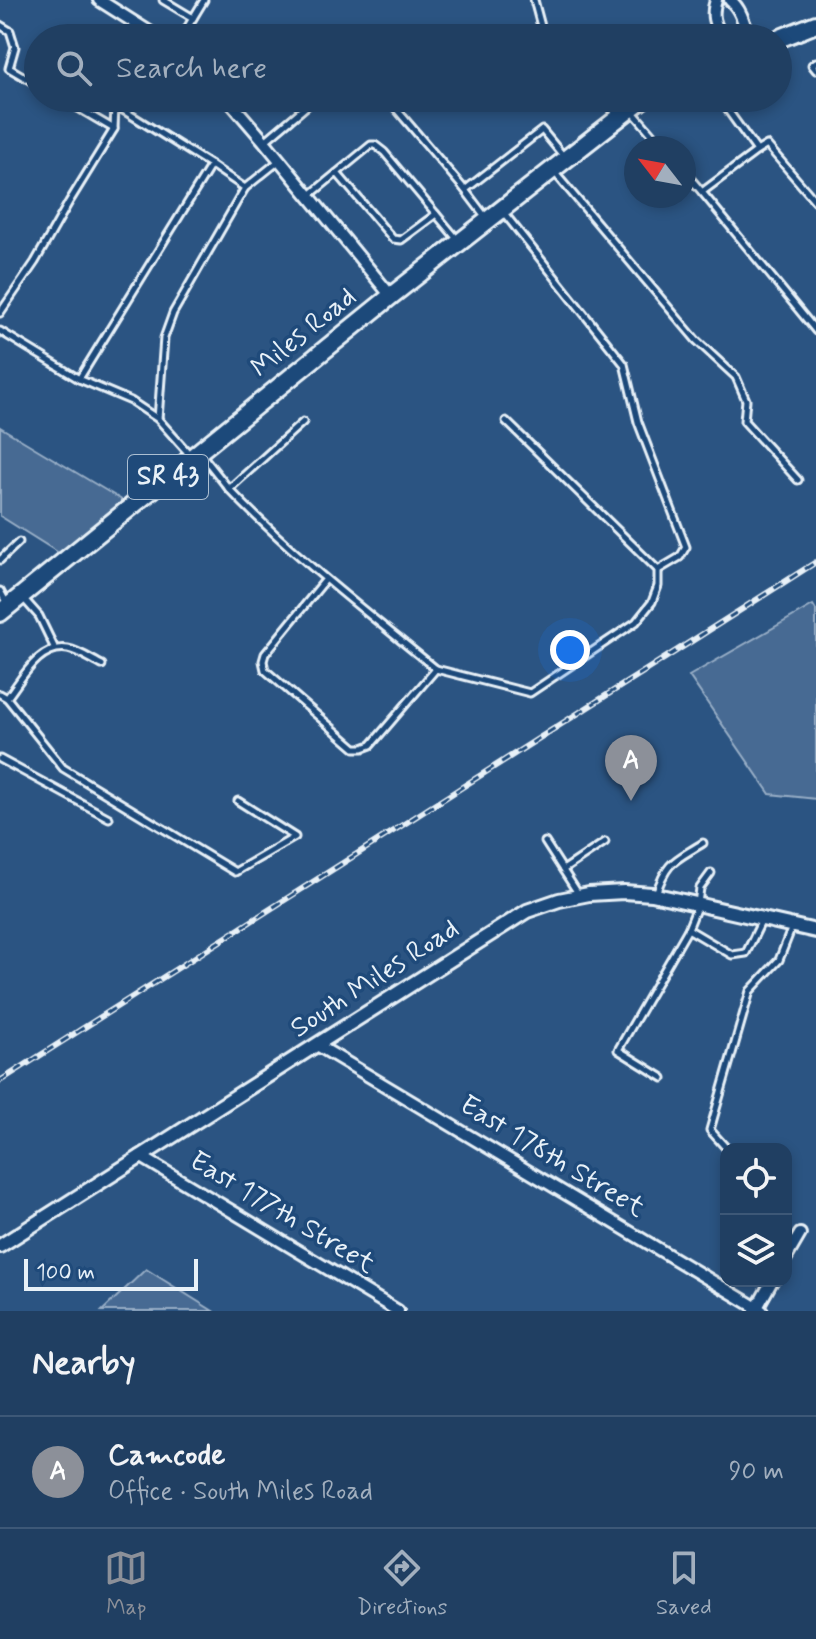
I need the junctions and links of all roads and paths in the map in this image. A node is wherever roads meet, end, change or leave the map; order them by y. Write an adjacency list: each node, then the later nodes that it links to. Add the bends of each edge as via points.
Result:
1 (99, 0): 8 (street)
2 (163, 0): 7 (lane)
3 (204, 0): 7 (lane)
4 (534, 0): 10 (lane)
5 (716, 0): 11 (street)
6 (730, 0): 12 (street)
7 (193, 18): 9 (lane)
8 (137, 24)
9 (189, 24)
10 (540, 24)
11 (715, 24)
12 (745, 24)
13 (816, 24): 15 (main road)
14 (0, 25): 18 (lane, via 10,31 15,47 9,68)
15 (792, 33)
16 (816, 62): 17 (lane)
17 (816, 70)
18 (24, 77)
19 (85, 112): 28 (lane)
20 (115, 112): 28 (lane)
21 (126, 112): 34 (lane)
22 (239, 112): 30 (street)
23 (299, 112): 30 (lane)
24 (399, 112): 38 (lane)
25 (626, 112): 33 (main road, Miles Road / SR 43)
26 (634, 112): 29 (lane)
27 (729, 112): 31 (lane)
28 (114, 129): 46 (lane)
29 (654, 136)
30 (264, 141): 32 (street)
31 (757, 151): 39 (lane); 41 (lane, via 767,145)
32 (280, 160): 37 (lane); 40 (street)
33 (559, 164): 38 (lane, via 542,130); 43 (main road, Miles Road / SR 43); 54 (lane, via 696,340 736,377 746,400 744,421)
34 (211, 165): 37 (lane); 49 (lane)
35 (337, 173): 40 (lane); 42 (lane, via 393,239 401,240); 42 (lane, via 375,145)
36 (696, 185): 39 (lane)
37 (245, 188): 50 (lane, via 173,313 164,338)
38 (465, 190): 43 (lane)
39 (702, 192): 48 (lane)
40 (309, 196): 45 (street)
41 (816, 202)
42 (436, 214): 44 (lane)
43 (494, 214): 44 (main road, Miles Road / SR 43); 58 (lane, via 624,364 638,422 686,547)
44 (459, 242): 45 (main road, Miles Road / SR 43)
45 (391, 296): 53 (main road, Miles Road / SR 43)
46 (0, 313)
47 (0, 331): 49 (lane)
48 (816, 331)
49 (79, 379): 50 (lane)
50 (158, 419): 53 (lane)
51 (506, 421): 58 (lane)
52 (303, 422): 55 (lane)
53 (195, 454): 55 (lane); 60 (main road, Miles Road / SR 43)
54 (798, 480)
55 (229, 489): 59 (lane)
56 (19, 542): 57 (lane)
57 (0, 560)
58 (658, 570): 63 (lane, via 652,602 636,622 530,693)
59 (326, 579): 63 (lane); 63 (lane, via 265,654 263,665 355,748 371,745)
60 (7, 602): 61 (lane, via 39,616)
61 (55, 649): 62 (lane, via 69,649); 65 (lane, via 41,654)
62 (102, 665)
63 (436, 669)
64 (0, 694): 65 (lane)
65 (7, 698): 67 (lane, via 63,768 235,872 295,837)
66 (0, 759): 68 (lane)
67 (238, 801)
68 (109, 818)
69 (545, 842): 72 (lane)
70 (605, 842): 72 (lane)
71 (703, 843): 74 (lane, via 670,864)
72 (563, 870): 75 (lane)
73 (711, 873): 76 (lane, via 700,888)
74 (656, 895): 75 (street, South Miles Road); 76 (street, South Miles Road)
75 (579, 896): 81 (street, South Miles Road, via 527,911)
76 (698, 904): 77 (street, South Miles Road); 79 (lane)
77 (763, 919): 78 (street, South Miles Road); 79 (lane, via 746,953 732,955)
78 (792, 926): 80 (street, South Miles Road); 83 (lane, via 779,960 750,991 710,1130)
79 (688, 929): 82 (lane, via 618,1050)
80 (816, 931)
81 (317, 1045): 84 (street, South Miles Road); 89 (street, East 178th Street)
82 (663, 1078)
83 (722, 1143)
84 (140, 1156): 86 (street, South Miles Road); 90 (street, East 177th Street)
85 (800, 1234): 87 (street)
86 (0, 1246)
87 (792, 1248)
88 (769, 1287): 89 (street)
89 (758, 1310)
90 (398, 1311)

